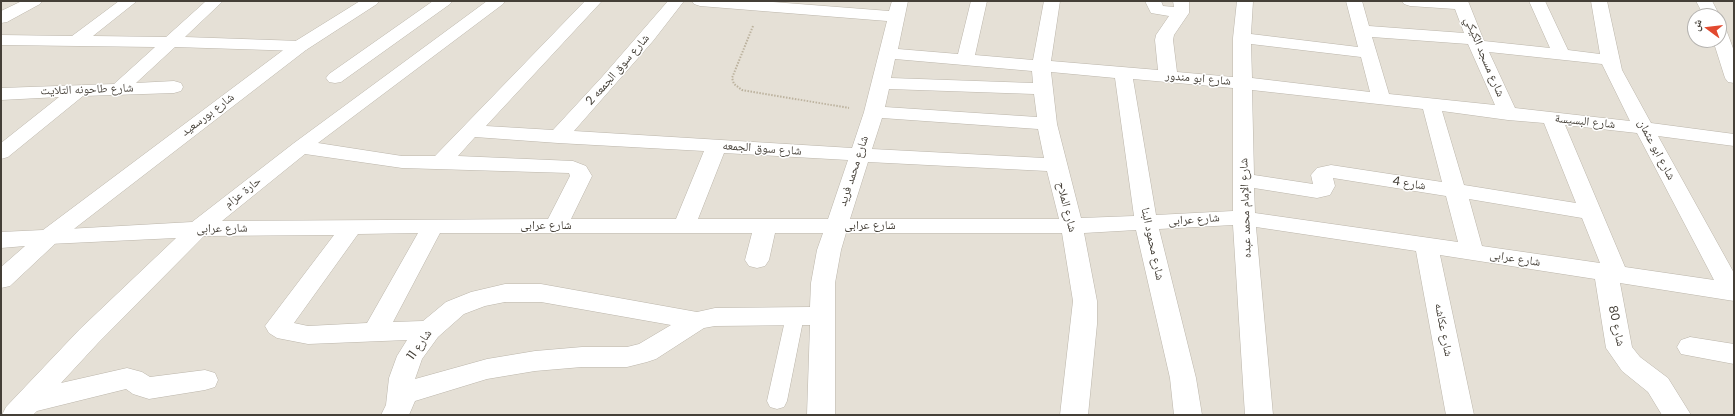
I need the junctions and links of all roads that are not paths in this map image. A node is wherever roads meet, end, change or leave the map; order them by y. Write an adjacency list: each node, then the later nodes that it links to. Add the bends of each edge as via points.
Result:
1 (34, 1): 22 (street)
2 (129, 1): 26 (street)
3 (215, 1): 27 (street)
4 (371, 1): 29 (street, شارع بورسعيد)
5 (444, 1): 39 (street)
6 (497, 1): 59 (street, حارة عزام)
7 (594, 1): 55 (street)
8 (676, 1): 56 (street, شارع سوق الجمعه 2)
9 (700, 1): 19 (street)
10 (979, 1): 34 (street)
11 (1052, 1): 36 (street, شارع الملاح)
12 (1153, 1): 20 (street, via 1157,10)
13 (1245, 1): 24 (street, شارع الإمام محمد عبده)
14 (1354, 1): 23 (street)
15 (1410, 1): 18 (street)
16 (1537, 1): 33 (street)
17 (1599, 1): 35 (street, شارع ابو عثمان)
18 (1461, 3): 28 (street, شارع مسجد الكيكي)
19 (762, 4): 21 (street)
20 (1181, 7): 38 (street, via 1164,40)
21 (898, 9): 31 (street, شارع محمد فريد)
22 (1, 18)
23 (1362, 31): 28 (street); 32 (street)
24 (1242, 38): 32 (street); 42 (street, شارع الإمام محمد عبده)
25 (1, 40): 26 (street)
26 (74, 42): 27 (street)
27 (170, 42): 29 (street); 44 (street)
28 (1476, 42): 33 (street); 51 (street, شارع مسجد الكيكي)
29 (300, 46): 77 (street, شارع بورسعيد)
30 (1727, 47): 40 (street)
31 (888, 53): 34 (street, شارع ابو مندور); 41 (street, شارع محمد فريد)
32 (1368, 53): 48 (street)
33 (1561, 54): 35 (street)
34 (964, 59): 36 (street, شارع ابو مندور)
35 (1610, 60): 54 (street, شارع ابو عثمان)
36 (1041, 65): 37 (street, شارع ابو مندور); 45 (street, شارع الملاح)
37 (1123, 72): 38 (street, شارع ابو مندور); 68 (street, شارع محمود البنا)
38 (1168, 76): 42 (street, شارع ابو مندور)
39 (335, 78)
40 (1734, 78)
41 (881, 83): 45 (street); 50 (street, شارع محمد فريد)
42 (1243, 83): 48 (street, شارع ابو مندور); 64 (street, شارع الإمام محمد عبده)
43 (174, 87): 44 (street, شارع طاحونه التلايت)
44 (119, 89): 46 (street, شارع طاحونه التلايت)
45 (1043, 89): 53 (street, شارع الملاح)
46 (78, 91): 47 (street, شارع طاحونه التلايت); 60 (street)
47 (1, 94)
48 (1381, 99): 49 (street, شارع ابو مندور)
49 (1431, 105): 51 (street, شارع ابو مندور); 65 (street)
50 (874, 112): 53 (street); 61 (street, شارع محمد فريد)
51 (1508, 114): 52 (street, شارع البسيسة)
52 (1552, 118): 54 (street, شارع البسيسة); 66 (street, شارع 80)
53 (1047, 124): 63 (street, شارع الملاح)
54 (1644, 128): 57 (street, شارع البسيسة); 84 (street, شارع ابو عثمان)
55 (469, 131): 56 (street, شارع سوق الجمعه); 62 (street)
56 (558, 137): 58 (street, شارع سوق الجمعه)
57 (1734, 140)
58 (716, 146): 61 (street, شارع سوق الجمعه); 71 (street)
59 (301, 147): 62 (street, via 402,162); 76 (street, حارة عزام)
60 (1, 153)
61 (860, 155): 63 (street, شارع سوق الجمعه); 73 (street, شارع محمد فريد)
62 (441, 162): 70 (street, via 573,166 579,170 581,176)
63 (1056, 164): 74 (street, شارع الملاح)
64 (1244, 180): 65 (street, شارع 4, via 1317,191 1322,190 1324,186 1324,172 1331,171); 67 (street, شارع الإمام محمد عبده)
65 (1456, 191): 66 (street, شارع 4); 80 (street)
66 (1590, 212): 82 (street, شارع 80)
67 (1244, 219): 68 (street, شارع عرابى); 79 (street, شارع عرابى); 99 (street, شارع الإمام محمد عبده)
68 (1146, 223): 74 (street, شارع عرابى); 98 (street, شارع محمود البنا, via 1183,378)
69 (434, 226): 70 (street, شارع عرابى); 75 (street, شارع عرابى); 89 (street)
70 (556, 226): 71 (street, شارع عرابى)
71 (684, 226): 72 (street, شارع عرابى)
72 (764, 226): 73 (street, شارع عرابى); 81 (street)
73 (836, 226): 74 (street, شارع عرابى); 86 (street, شارع محمد فريد, via 823,282)
74 (1072, 226): 97 (street, شارع الملاح, via 1085,300)
75 (352, 227): 76 (street, شارع عرابى); 89 (street, via 278,326 286,331 308,335)
76 (198, 229): 77 (street, شارع عرابى); 95 (street, حارة عزام, via 89,336)
77 (49, 237): 78 (street, شارع عرابى); 83 (street, شارع بورسعيد)
78 (1, 240)
79 (1426, 246): 80 (street, شارع عرابى); 100 (street, شارع عكاشه)
80 (1473, 253): 82 (street, شارع عرابى)
81 (757, 260)
82 (1611, 274): 84 (street, شارع عرابى); 101 (street, شارع 80, via 1619,348 1631,364 1658,385)
83 (1, 280)
84 (1733, 292)
85 (795, 316): 86 (street); 87 (street, via 715,317); 93 (lane)
86 (822, 316): 96 (street, شارع محمد فريد)
87 (697, 321): 88 (street, شارع 11, via 541,294 505,293 480,298 455,308); 94 (street, via 647,352 627,357 535,361 487,369)
88 (429, 330): 89 (street); 94 (street, شارع 11, via 410,356 402,378)
89 (375, 332)
90 (1690, 347): 91 (street)
91 (1734, 354)
92 (205, 380): 95 (street, via 149,388 127,378)
93 (777, 401)
94 (399, 404)
95 (23, 408)
96 (821, 415)
97 (1074, 415)
98 (1188, 415)
99 (1259, 415)
100 (1460, 415)
101 (1677, 415)

